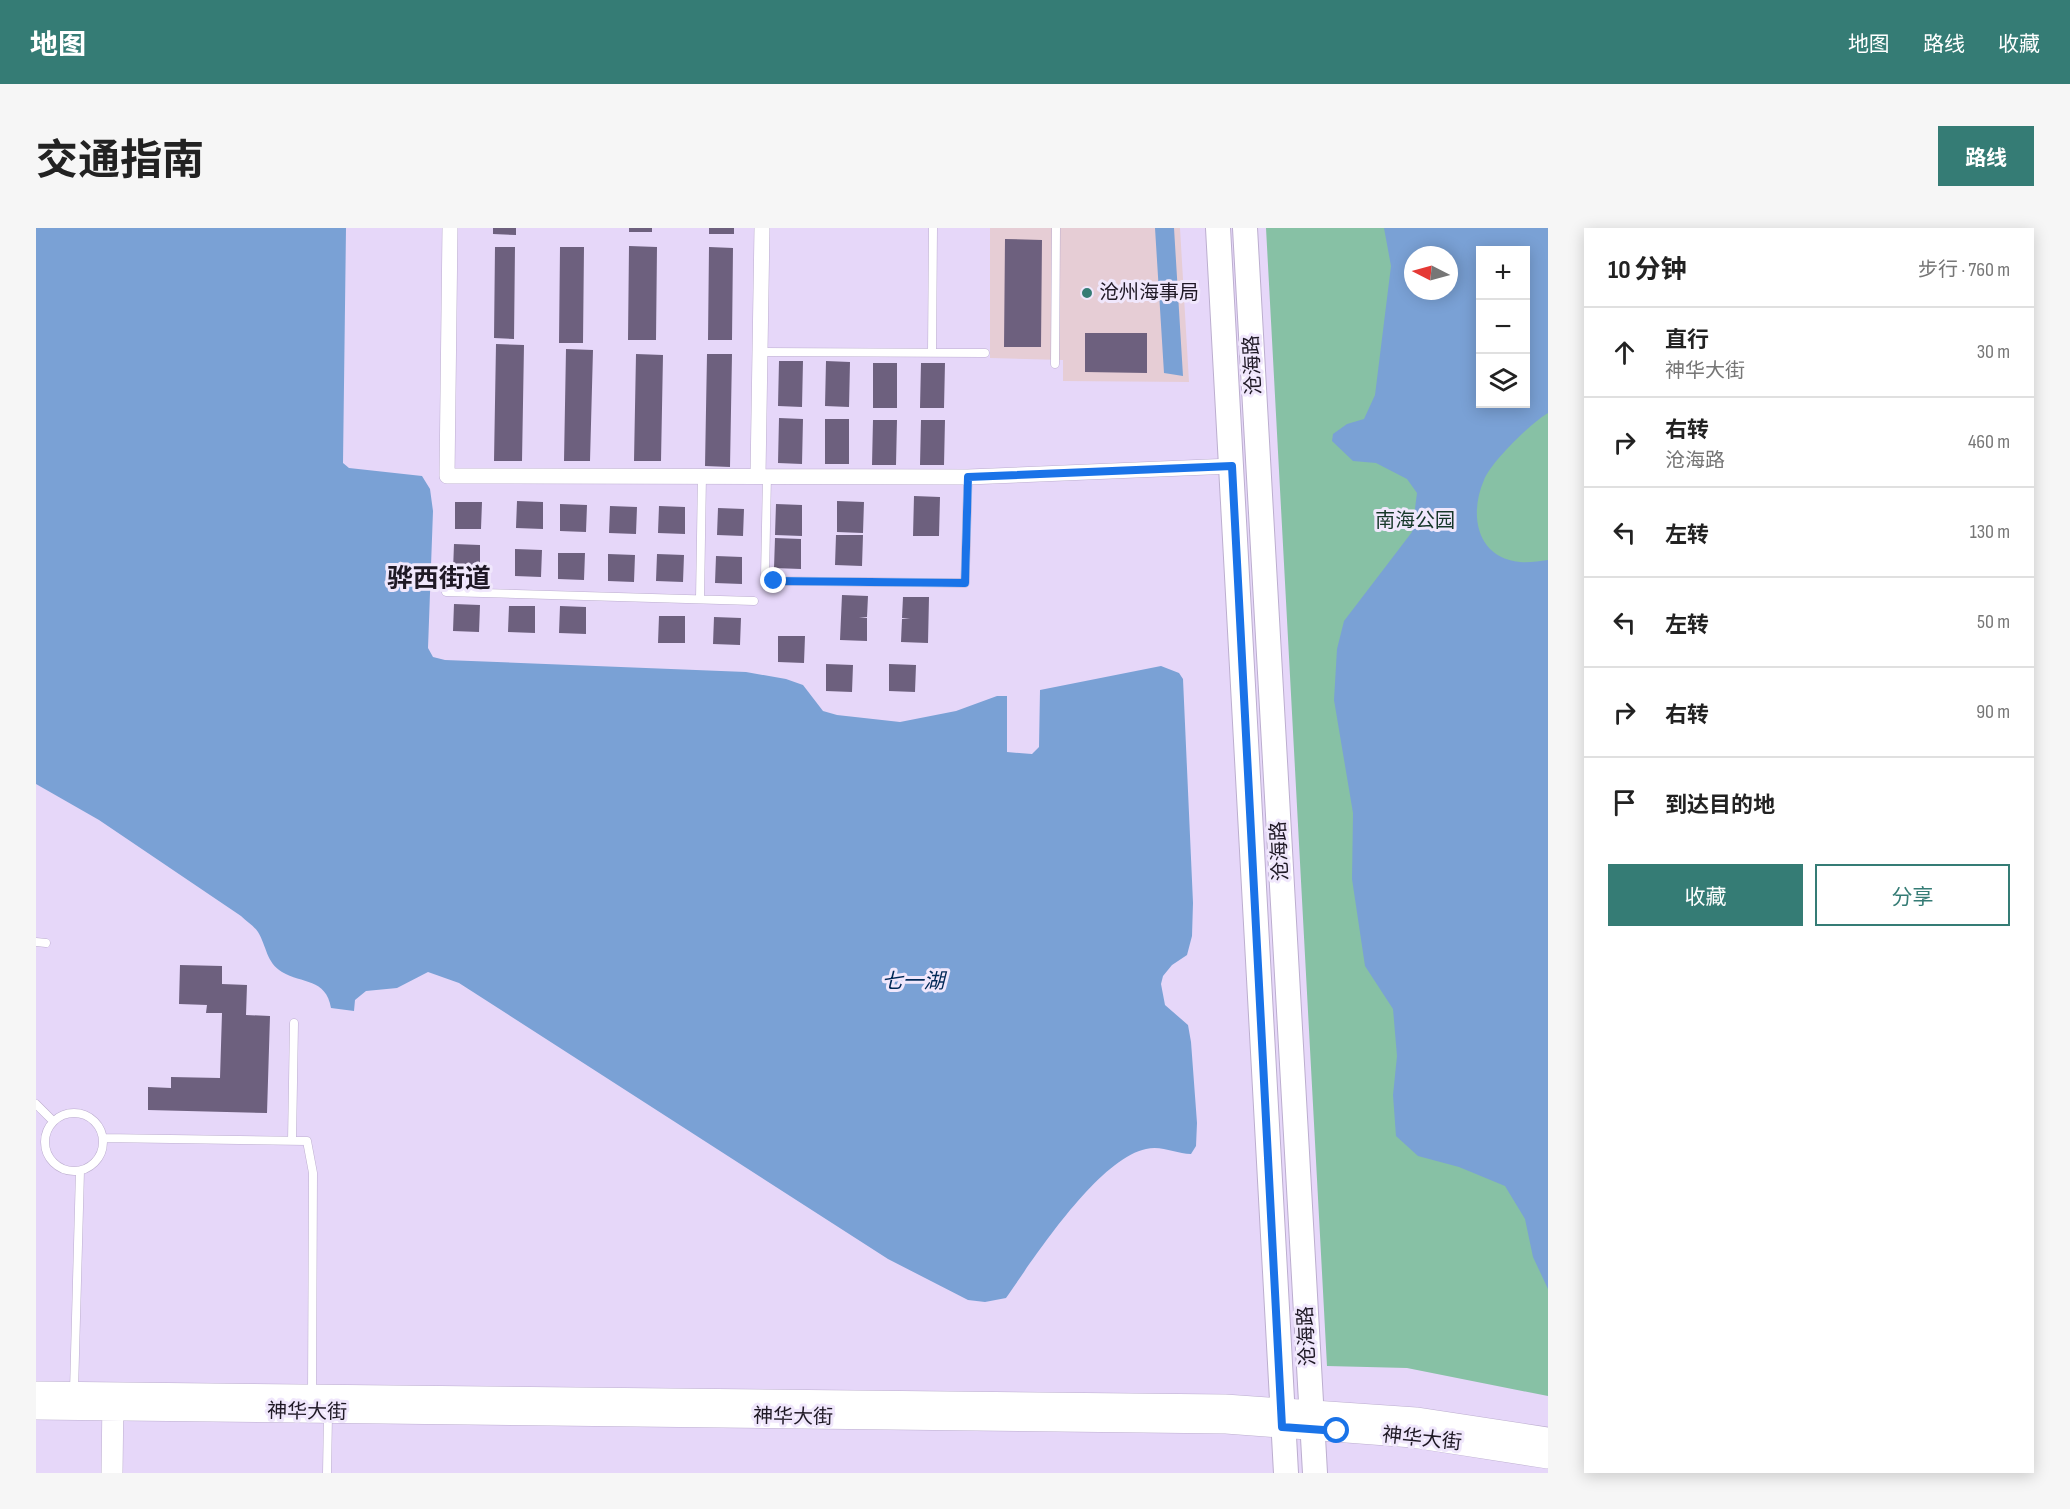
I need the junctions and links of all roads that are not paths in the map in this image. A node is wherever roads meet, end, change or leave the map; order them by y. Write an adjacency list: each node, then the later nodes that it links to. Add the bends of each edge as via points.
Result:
1 (450, 228): 12 (street, via 447,476)
2 (762, 228): 7 (street)
3 (933, 228): 8 (lane)
4 (1056, 228): 10 (lane)
5 (1218, 228): 11 (main road, 沧海路)
6 (1245, 228): 33 (main road, 沧海路)
7 (760, 352): 8 (lane); 13 (street)
8 (932, 353): 9 (lane)
9 (985, 353)
10 (1055, 364)
11 (1232, 466): 14 (street); 32 (main road, 沧海路)
12 (702, 475): 13 (street); 16 (lane)
13 (763, 475): 14 (street); 14 (lane, via 765,577 774,581 965,583)
14 (968, 477)
15 (446, 592): 16 (lane)
16 (700, 599): 17 (lane)
17 (754, 601)
18 (36, 942): 19 (lane)
19 (46, 943)
20 (294, 1023): 24 (lane)
21 (36, 1104): 22 (lane)
22 (53, 1121): 23 (lane, via 68,1113 83,1114 96,1123); 25 (lane, via 45,1134 48,1157 60,1168)
23 (103, 1138): 24 (lane); 25 (lane, via 99,1158)
24 (292, 1141): 28 (lane, via 307,1141 313,1173)
25 (80, 1171): 27 (lane)
26 (36, 1392): 27 (main road, 神华大街)
27 (74, 1393): 29 (main road, 神华大街)
28 (312, 1395): 29 (main road, 神华大街); 32 (main road, 神华大街, via 1225,1405)
29 (113, 1402): 30 (main road, 神华大街); 31 (main road, 神华大街); 36 (main road)
30 (36, 1409)
31 (328, 1412): 32 (main road, 神华大街, via 1203,1422); 37 (lane)
32 (1282, 1418): 33 (main road, 神华大街); 38 (main road, 沧海路)
33 (1311, 1420): 34 (main road, 神华大街, via 1416,1418); 35 (main road, 神华大街); 39 (main road, 沧海路)
34 (1548, 1438)
35 (1548, 1458)
36 (112, 1473)
37 (327, 1473)
38 (1286, 1473)
39 (1315, 1473)

